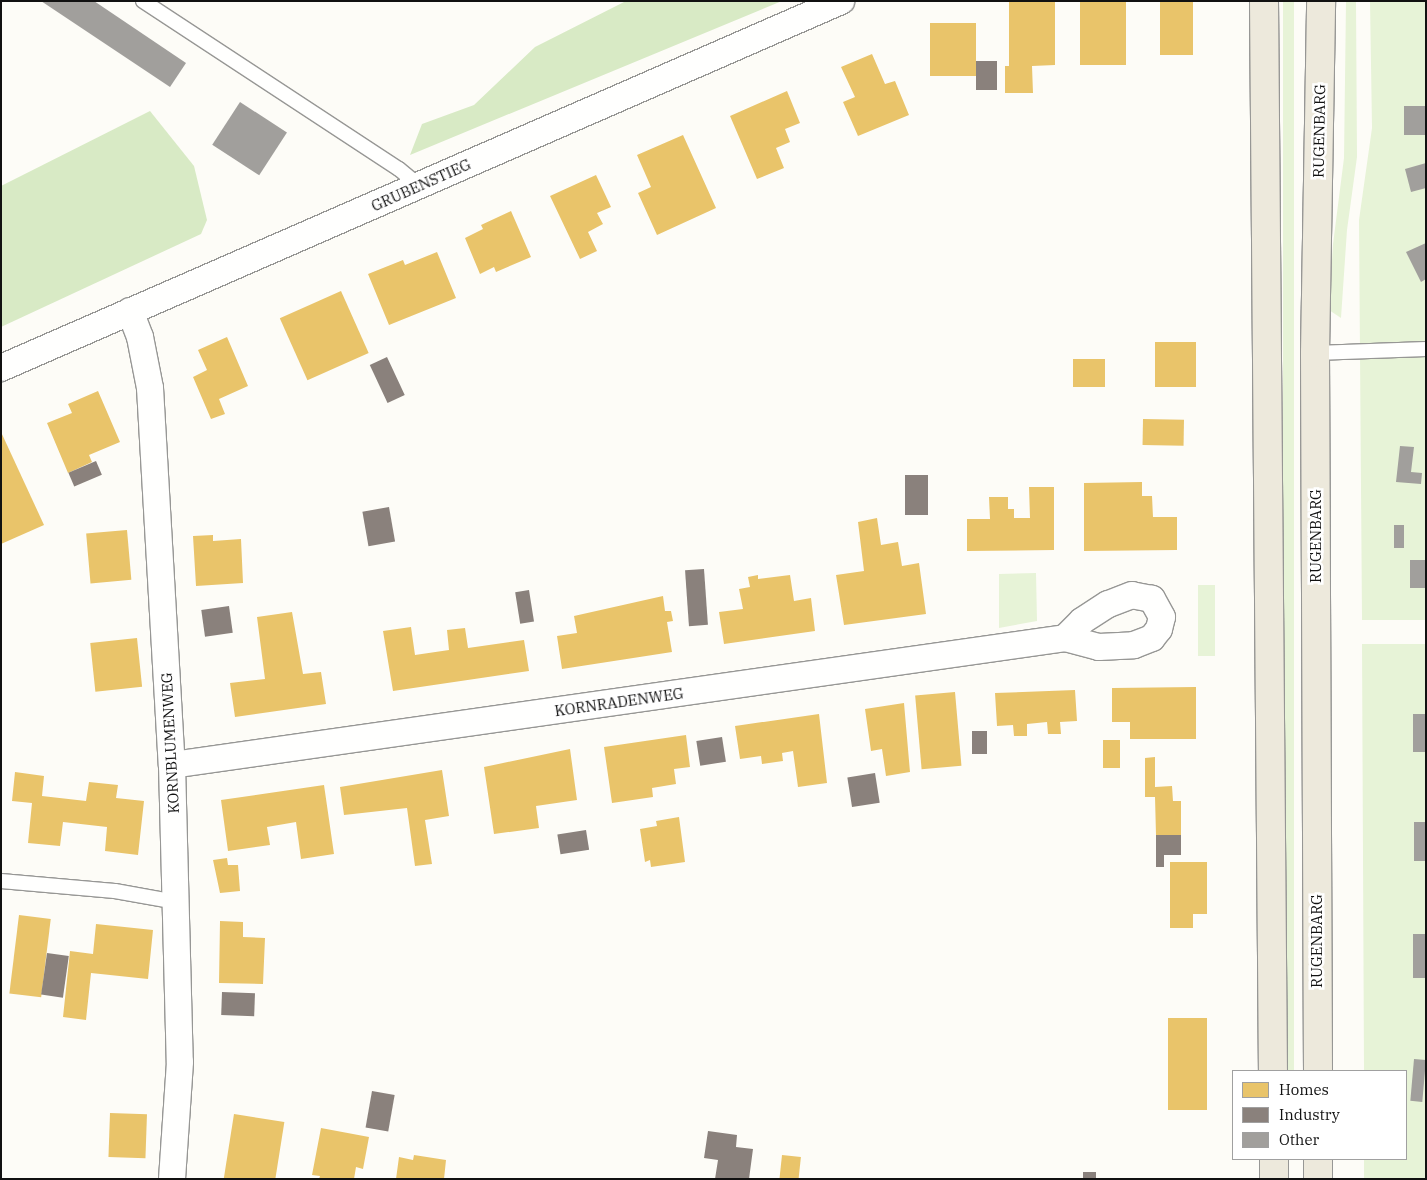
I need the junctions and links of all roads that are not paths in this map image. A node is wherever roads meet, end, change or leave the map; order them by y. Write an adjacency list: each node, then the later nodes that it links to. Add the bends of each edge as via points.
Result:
1 (142, 1): 5 (lane, via 400,168)
2 (841, 1): 5 (street, GRUBENSTIEG)
3 (1264, 1): 14 (main road)
4 (1321, 1): 8 (main road, RUGENBARG)
5 (419, 186): 6 (street, GRUBENSTIEG)
6 (130, 311): 9 (street, GRUBENSTIEG); 11 (street, KORNBLUMENWEG, via 140,337 150,388)
7 (1426, 349): 8 (lane)
8 (1315, 353): 15 (main road, RUGENBARG)
9 (1, 368)
10 (1065, 638): 11 (street, KORNRADENWEG)
11 (172, 765): 13 (street, KORNBLUMENWEG)
12 (1, 881): 13 (lane, via 115,891)
13 (177, 902): 18 (street, KORNBLUMENWEG, via 180,1062)
14 (1273, 1070)
15 (1318, 1070)
16 (1274, 1160): 19 (main road)
17 (1318, 1160): 20 (main road)
18 (172, 1179)
19 (1274, 1179)
20 (1318, 1179)

